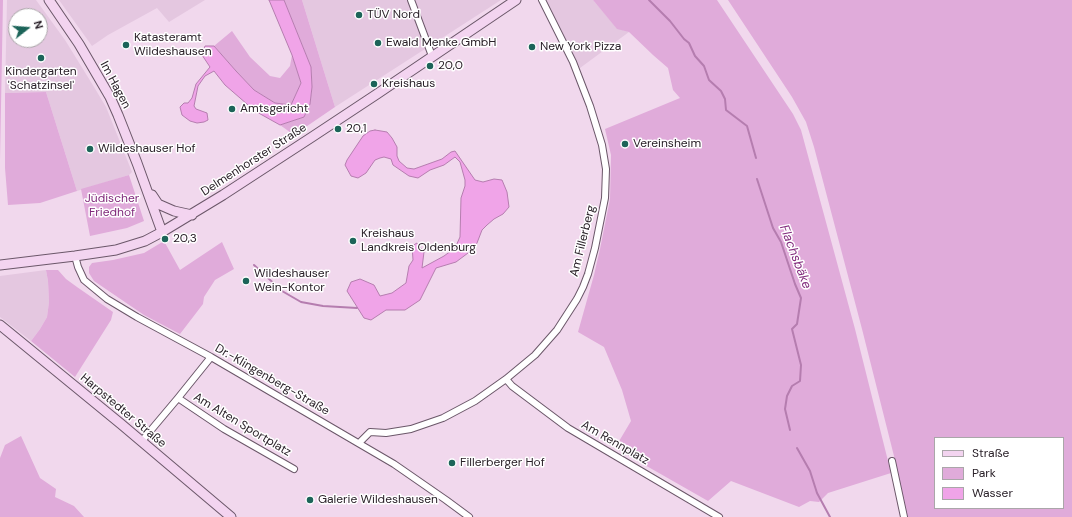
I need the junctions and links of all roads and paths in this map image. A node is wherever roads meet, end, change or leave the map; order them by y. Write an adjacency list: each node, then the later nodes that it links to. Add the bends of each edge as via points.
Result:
1 (49, 0): 6 (main road, Im Hagen, via 110,97)
2 (411, 0): 5 (street)
3 (516, 0): 5 (main road, Delmenhorster Straße)
4 (542, 0): 13 (street, Am Fillerberg, via 573,62 592,112 606,168 605,198 588,274 577,299 535,355)
5 (432, 56): 7 (main road, Delmenhorster Straße)
6 (146, 188): 7 (main road, Im Hagen, via 158,204); 8 (main road, Im Hagen)
7 (192, 215): 8 (main road, Delmenhorster Straße)
8 (162, 232): 9 (main road, Delmenhorster Straße, via 131,246)
9 (75, 256): 10 (main road, Delmenhorster Straße); 12 (street, Dr.-Klingenberg-Straße, via 84,280 107,299)
10 (0, 265)
11 (0, 325): 15 (main road, Harpstedter Straße)
12 (211, 357): 14 (street, Am Alten Sportplatz); 16 (street, Dr.-Klingenberg-Straße)
13 (506, 379): 16 (street, Am Fillerberg, via 475,401 443,418 410,429 386,433 370,432); 21 (street, Am Rennplatz, via 568,428)
14 (178, 398): 15 (street, Am Alten Sportplatz); 18 (street, Am Alten Sportplatz, via 224,430)
15 (141, 442): 19 (main road, Harpstedter Straße)
16 (359, 443): 20 (street, Dr.-Klingenberg-Straße, via 394,464)
17 (892, 460): 22 (street)
18 (294, 469)
19 (231, 517)
20 (469, 517)
21 (719, 517)
22 (904, 517)

